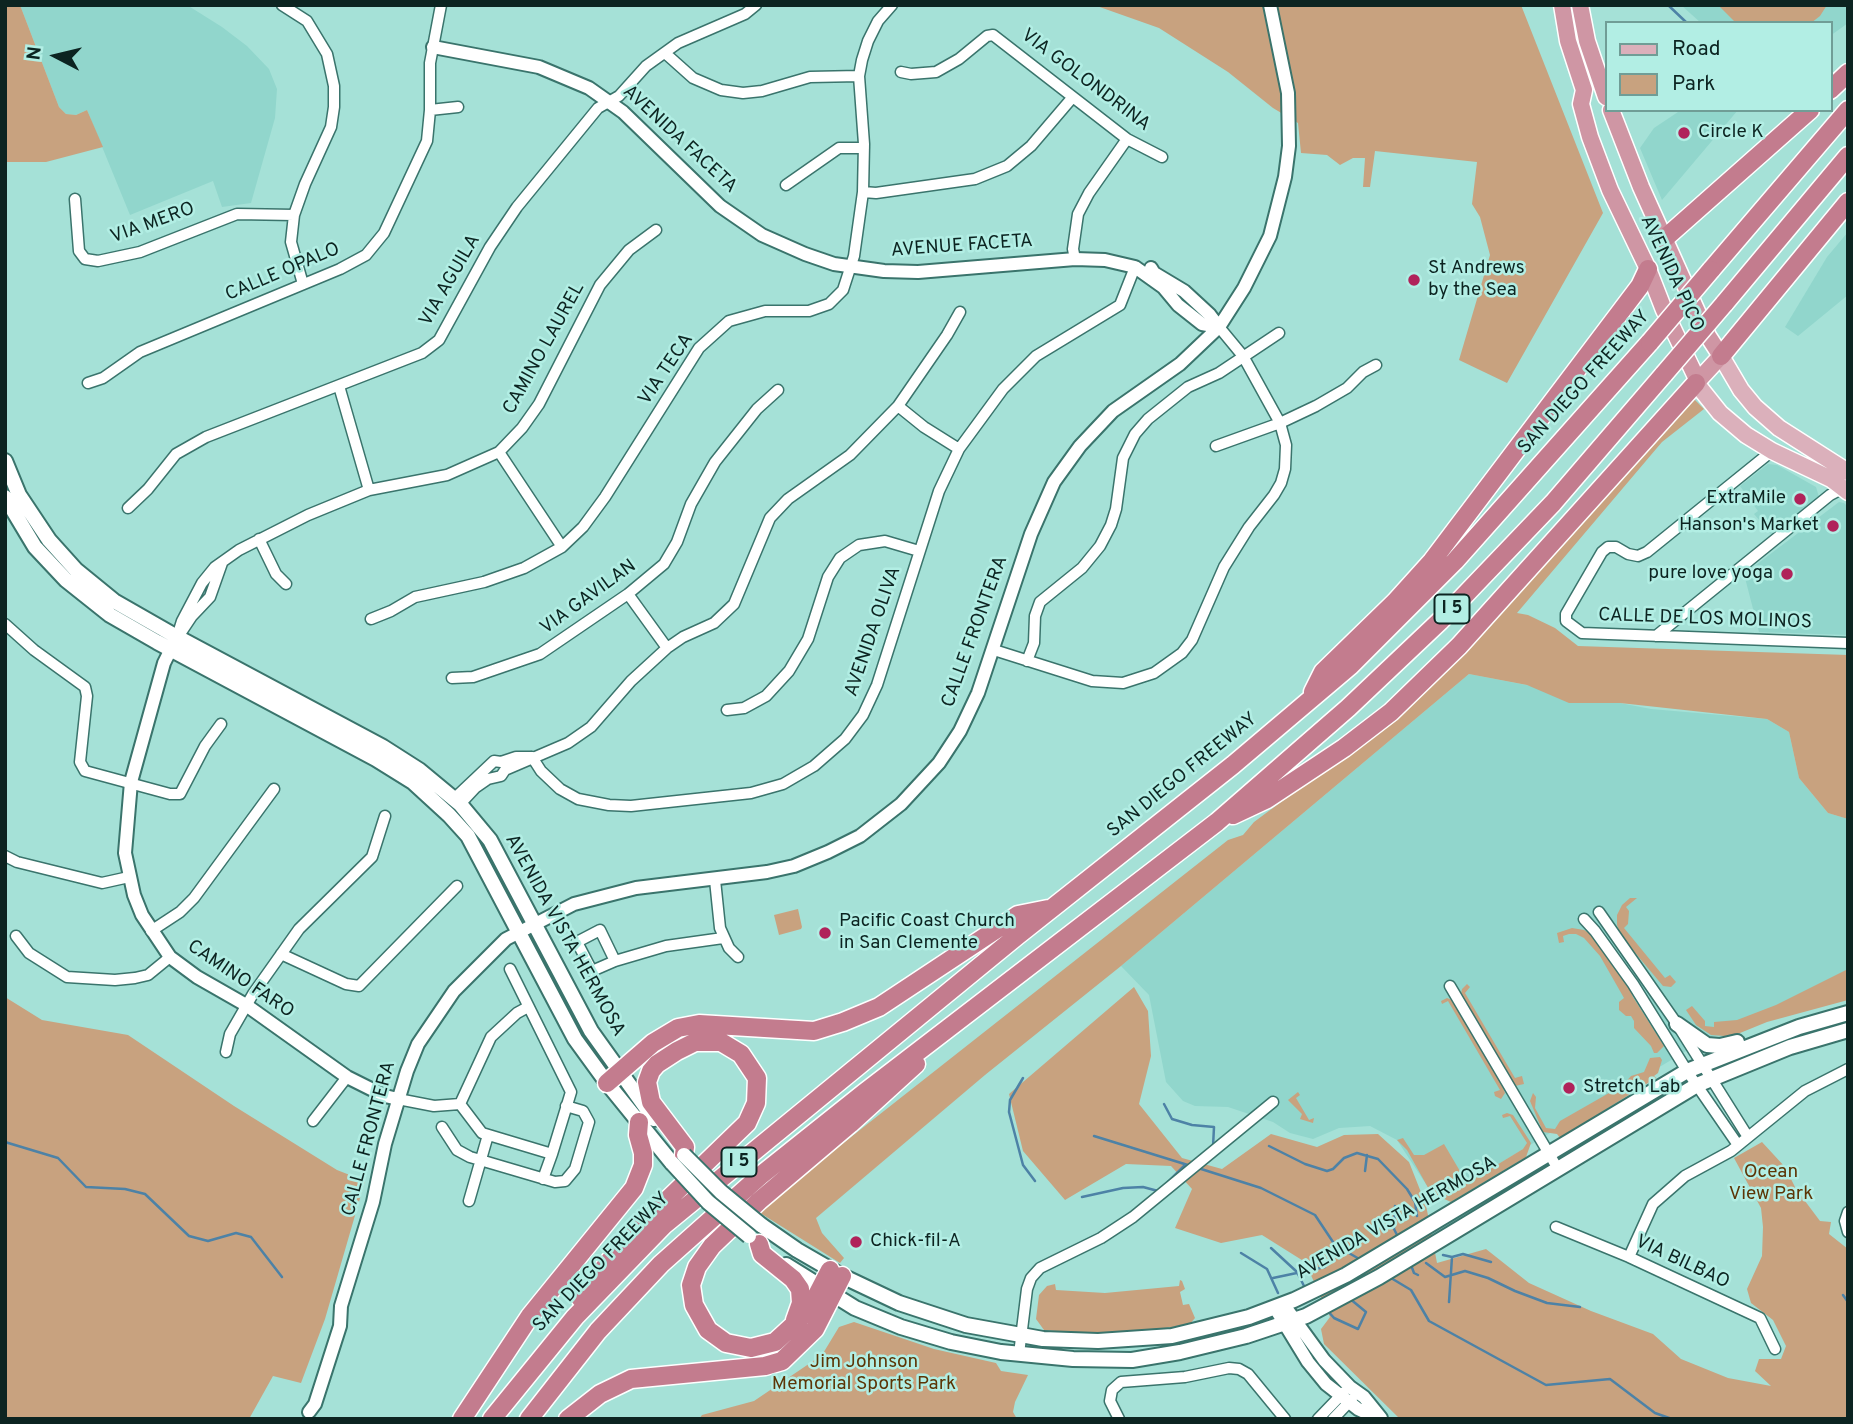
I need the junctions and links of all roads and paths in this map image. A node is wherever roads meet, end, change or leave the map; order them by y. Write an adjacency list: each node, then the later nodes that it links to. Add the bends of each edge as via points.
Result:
1 (282, 5): 34 (street, via 307,21 327,54 334,86 331,127)
2 (441, 5): 9 (street, CALLE OPALO)
3 (757, 5): 10 (street, VIA AGUILA)
4 (892, 5): 13 (street, VIA TECA, via 868,41)
5 (1270, 5): 45 (street, CALLE FRONTERA, via 1288,93 1285,177 1270,236)
6 (1562, 5): 8 (highway, AVENIDA PICO)
7 (1580, 5): 14 (highway)
8 (1569, 41): 14 (highway, via 1582,52 1589,75); 16 (highway, AVENIDA PICO)
9 (433, 47): 19 (street, AVENIDA FACETA, via 539,67); 21 (street, CALLE OPALO)
10 (665, 53): 13 (street, via 693,78 743,93 810,77); 19 (street, VIA AGUILA)
11 (901, 72): 18 (street, VIA GOLONDRINA, via 936,72 987,36 999,38)
12 (1848, 74): 15 (highway)
13 (859, 76): 27 (street, VIA TECA)
14 (1599, 78): 17 (highway)
15 (1832, 88)
16 (1584, 90): 25 (highway, via 1597,100 1609,127); 40 (highway, AVENIDA PICO, via 1581,104 1590,137)
17 (1604, 92)
18 (1072, 98): 26 (street, VIA GOLONDRINA); 31 (street, via 1031,146 1007,166 975,179)
19 (610, 102): 38 (street, AVENIDA FACETA, via 720,206 762,235); 52 (street, VIA AGUILA, via 598,108 517,207 439,340 422,353)
20 (458, 107): 21 (street)
21 (430, 110): 41 (street, CALLE OPALO, via 427,141 384,233 366,255)
22 (1848, 110): 84 (highway, SAN DIEGO FREEWAY / I 5, bridge, via 1455,561 1350,666)
23 (1612, 112): 25 (highway, AVENIDA PICO)
24 (1808, 112): 36 (highway)
25 (1620, 133): 36 (highway, AVENIDA PICO)
26 (1127, 139): 29 (street, VIA GOLONDRINA); 37 (street, via 1078,214)
27 (864, 148): 30 (street, via 839,148); 31 (street, VIA TECA)
28 (1848, 156): 92 (highway, I 5, bridge, via 1553,503 1440,621)
29 (1163, 157)
30 (786, 185)
31 (863, 192): 38 (street, VIA TECA)
32 (75, 199): 34 (street, VIA MERO, via 79,251 85,259 98,261 140,252 237,214)
33 (1848, 202): 48 (highway)
34 (294, 215): 41 (street, via 291,242)
35 (656, 230): 59 (street, CAMINO LAUREL, via 629,250 600,285 539,404)
36 (1664, 239): 40 (highway); 48 (highway, AVENIDA PICO)
37 (1075, 259): 38 (street, AVENUE FACETA, via 918,272); 39 (street)
38 (852, 267): 66 (street, VIA TECA, via 843,290 829,304 809,312 765,311 737,318 699,348 605,497)
39 (1135, 267): 42 (street, via 1163,288); 42 (street, via 1151,268); 57 (street, AVENIDA OLIVA, via 1121,304 1036,356 1003,389)
40 (1648, 269): 51 (highway, AVENIDA PICO); 84 (highway, via 1640,286 1432,561 1323,672)
41 (303, 284): 50 (street, CALLE OPALO, via 140,352)
42 (1175, 289): 43 (street); 43 (street, via 1189,286 1197,295)
43 (1192, 305): 45 (street, via 1191,313 1202,324)
44 (960, 312): 54 (street)
45 (1219, 327): 47 (street); 81 (street, CALLE FRONTERA, via 1180,364 1113,411 1054,482 1031,534)
46 (1279, 333): 47 (street)
47 (1243, 356): 55 (street); 82 (street, via 1192,384 1135,433 1124,458 1111,525 1082,568 1040,602)
48 (1721, 356): 51 (highway); 61 (main road, via 1755,407)
49 (1376, 365): 55 (street, via 1328,400)
50 (88, 383)
51 (1696, 383): 58 (main road, AVENIDA PICO, via 1720,413); 92 (highway, via 1459,646 1391,712 1267,799)
52 (338, 386): 62 (street); 64 (street, VIA AGUILA, via 206,437 176,454)
53 (778, 390): 72 (street, VIA GAVILAN, via 715,462 664,564)
54 (898, 406): 57 (street); 80 (street, via 850,455 788,499 770,518 734,604 714,623)
55 (1280, 423): 56 (street); 82 (street, via 1286,444 1281,483 1224,567 1182,653 1154,673 1123,683 1092,681)
56 (1216, 446)
57 (959, 449): 67 (street, AVENIDA OLIVA)
58 (1772, 451): 61 (main road, AVENIDA PICO); 77 (street, CALLE DE LOS MOLINOS, via 1647,552 1628,554 1608,547 1566,614 1566,621 1582,633)
59 (499, 452): 62 (street, CAMINO LAUREL, via 447,475); 66 (street)
60 (5, 461): 78 (main road, AVENIDA VISTA HERMOSA, via 19,495 76,570)
61 (1847, 485): 77 (street)
62 (369, 490): 65 (street, CAMINO LAUREL)
63 (5, 497): 78 (main road, AVENIDA VISTA HERMOSA, via 35,547 66,580 110,615)
64 (128, 508)
65 (259, 539): 68 (street, CAMINO LAUREL); 70 (street)
66 (562, 547): 75 (street, VIA TECA, via 524,568 415,597)
67 (919, 551): 85 (street, via 885,541 859,545 840,558 828,577 808,639 789,671 766,696 744,708); 87 (street, AVENIDA OLIVA, via 877,685 863,715 845,739 814,766 783,784 751,793 608,805 578,799 560,789)
68 (222, 563): 69 (street, CAMINO LAUREL); 71 (street)
69 (202, 583): 71 (street); 73 (street, CAMINO LAUREL)
70 (286, 584)
71 (213, 588): 74 (street)
72 (628, 594): 80 (street); 83 (street, VIA GAVILAN, via 540,654 473,677)
73 (194, 596): 74 (street); 78 (street, CAMINO LAUREL)
74 (204, 603): 78 (street)
75 (371, 618)
76 (5, 624): 88 (street, via 85,687 82,767)
77 (1656, 636): 79 (street, CALLE DE LOS MOLINOS)
78 (174, 643): 88 (street, CAMINO FARO, via 164,663); 90 (main road, AVENIDA VISTA HERMOSA, via 383,747); 102 (main road, AVENIDA VISTA HERMOSA, via 413,782 468,836)
79 (1848, 643)
80 (667, 648): 87 (street, via 591,727 568,743)
81 (994, 650): 82 (street); 95 (street, CALLE FRONTERA, via 960,731 939,763 901,804 860,836 794,866)
82 (1027, 661)
83 (452, 678)
84 (1311, 697): 97 (highway, SAN DIEGO FREEWAY / I 5)
85 (727, 710)
86 (221, 724): 88 (street, via 180,794)
87 (532, 757): 90 (street, via 516,757 503,766 501,776 491,772)
88 (131, 782): 94 (street, CAMINO FARO, via 125,853)
89 (274, 789): 101 (street, via 194,898)
90 (457, 801): 100 (main road, AVENIDA VISTA HERMOSA, via 490,840)
91 (385, 816): 105 (street, via 372,857 299,929)
92 (1217, 822): 113 (highway, I 5)
93 (5, 856): 94 (street, via 102,883)
94 (129, 877): 101 (street, CAMINO FARO)
95 (715, 880): 100 (street, CALLE FRONTERA, via 604,894); 104 (street)
96 (457, 886): 105 (street, via 359,986)
97 (1055, 908): 123 (highway, via 1018,915 878,1007 843,1022 814,1031 699,1024 678,1028); 156 (highway, SAN DIEGO FREEWAY / I 5, via 664,1225)
98 (1599, 912): 115 (street)
99 (1584, 919): 121 (street, via 1633,984)
100 (535, 923): 102 (street, CALLE FRONTERA); 123 (main road, AVENIDA VISTA HERMOSA)
101 (152, 930): 106 (street, CAMINO FARO)
102 (517, 932): 123 (main road, AVENIDA VISTA HERMOSA, via 575,1039); 126 (street, CALLE FRONTERA, via 454,990 418,1044)
103 (16, 936): 106 (street, via 29,953 67,977 135,978 148,975)
104 (723, 938): 107 (street); 108 (street, via 666,946)
105 (281, 954): 111 (street)
106 (170, 957): 111 (street, CAMINO FARO)
107 (738, 957)
108 (615, 961): 108 (street, via 592,971 577,942 600,930)
109 (510, 969): 112 (street)
110 (1450, 986): 136 (street)
111 (246, 1005): 118 (street); 122 (street, CAMINO FARO)
112 (528, 1007): 127 (street, via 491,1037); 129 (street, via 571,1091)
113 (971, 1011): 152 (highway, via 895,1084 759,1201 697,1267 691,1285 694,1305 708,1330 726,1343 751,1348 775,1342); 161 (highway, I 5, via 760,1176 661,1264 598,1331)
114 (1848, 1013): 116 (main road, AVENIDA VISTA HERMOSA)
115 (1677, 1024): 116 (main road, via 1707,1045 1720,1046 1783,1027); 119 (street)
116 (1799, 1027): 119 (main road, AVENIDA VISTA HERMOSA)
117 (1848, 1030): 124 (main road, AVENIDA VISTA HERMOSA, via 1790,1047)
118 (226, 1052)
119 (1702, 1063): 121 (main road, AVENIDA VISTA HERMOSA); 124 (street)
120 (1848, 1069): 134 (street, via 1805,1091)
121 (1687, 1071): 125 (street); 136 (main road, AVENIDA VISTA HERMOSA)
122 (347, 1077): 126 (street, CAMINO FARO); 130 (street)
123 (613, 1078): 131 (main road, AVENIDA VISTA HERMOSA); 138 (main road, AVENIDA VISTA HERMOSA, via 664,1133)
124 (1712, 1079): 125 (main road, AVENIDA VISTA HERMOSA); 134 (street)
125 (1697, 1085): 135 (street); 140 (main road, AVENIDA VISTA HERMOSA)
126 (398, 1099): 127 (street, via 434,1106); 158 (street, CALLE FRONTERA, via 341,1306 340,1325 316,1404)
127 (460, 1104): 133 (street)
128 (1269, 1105): 153 (street, via 1133,1217 1040,1268 1027,1289)
129 (566, 1106): 137 (street); 141 (street, via 583,1111 589,1122 575,1169 565,1181)
130 (313, 1121)
131 (639, 1122): 138 (main road, AVENIDA VISTA HERMOSA); 159 (highway, via 643,1165 634,1188 530,1316)
132 (442, 1127): 139 (street, via 457,1150)
133 (488, 1135): 137 (street); 139 (street)
134 (1748, 1137): 135 (street)
135 (1738, 1145): 147 (street, via 1685,1176 1653,1204)
136 (1548, 1152): 140 (street); 150 (main road, AVENIDA VISTA HERMOSA, via 1346,1275)
137 (552, 1154): 141 (street)
138 (678, 1159): 146 (main road, AVENIDA VISTA HERMOSA, bridge, via 708,1202); 148 (main road, AVENIDA VISTA HERMOSA, bridge, via 761,1225); 156 (highway, via 685,1147 652,1102 647,1082 651,1071 695,1042 721,1042 741,1054 757,1078 756,1103 747,1123 615,1253)
139 (481, 1160): 141 (street); 142 (street)
140 (1558, 1168): 151 (main road, AVENIDA VISTA HERMOSA, via 1378,1277)
141 (543, 1179)
142 (469, 1201)
143 (1848, 1212): 145 (street)
144 (1556, 1227): 147 (street, VIA BILBAO)
145 (1848, 1232)
146 (754, 1240): 149 (main road, AVENIDA VISTA HERMOSA); 152 (highway, via 762,1254 800,1289)
147 (1629, 1257): 154 (street, VIA BILBAO, via 1760,1318)
148 (836, 1273): 149 (highway); 153 (main road, AVENIDA VISTA HERMOSA, via 899,1303 966,1325)
149 (827, 1292): 152 (highway); 155 (main road, AVENIDA VISTA HERMOSA, via 901,1327); 162 (highway, via 815,1329 782,1361 631,1379 600,1394)
150 (1285, 1304): 151 (street); 153 (main road, AVENIDA VISTA HERMOSA, via 1172,1336 1098,1341)
151 (1295, 1319): 155 (main road, AVENIDA VISTA HERMOSA, via 1246,1336 1132,1360); 157 (street, via 1308,1362 1326,1384)
152 (794, 1326)
153 (1021, 1335): 155 (street)
154 (1775, 1349)
155 (1019, 1354)
156 (525, 1375): 160 (highway, SAN DIEGO FREEWAY / I 5)
157 (1349, 1395): 165 (street); 166 (street); 167 (street, via 1364,1397)
158 (308, 1415)
159 (462, 1419)
160 (492, 1419)
161 (529, 1419)
162 (568, 1419)
163 (1119, 1419): 164 (street, via 1110,1401 1112,1390 1121,1382 1229,1368 1248,1374)
164 (1285, 1419)
165 (1318, 1419)
166 (1333, 1419)
167 (1380, 1419)

